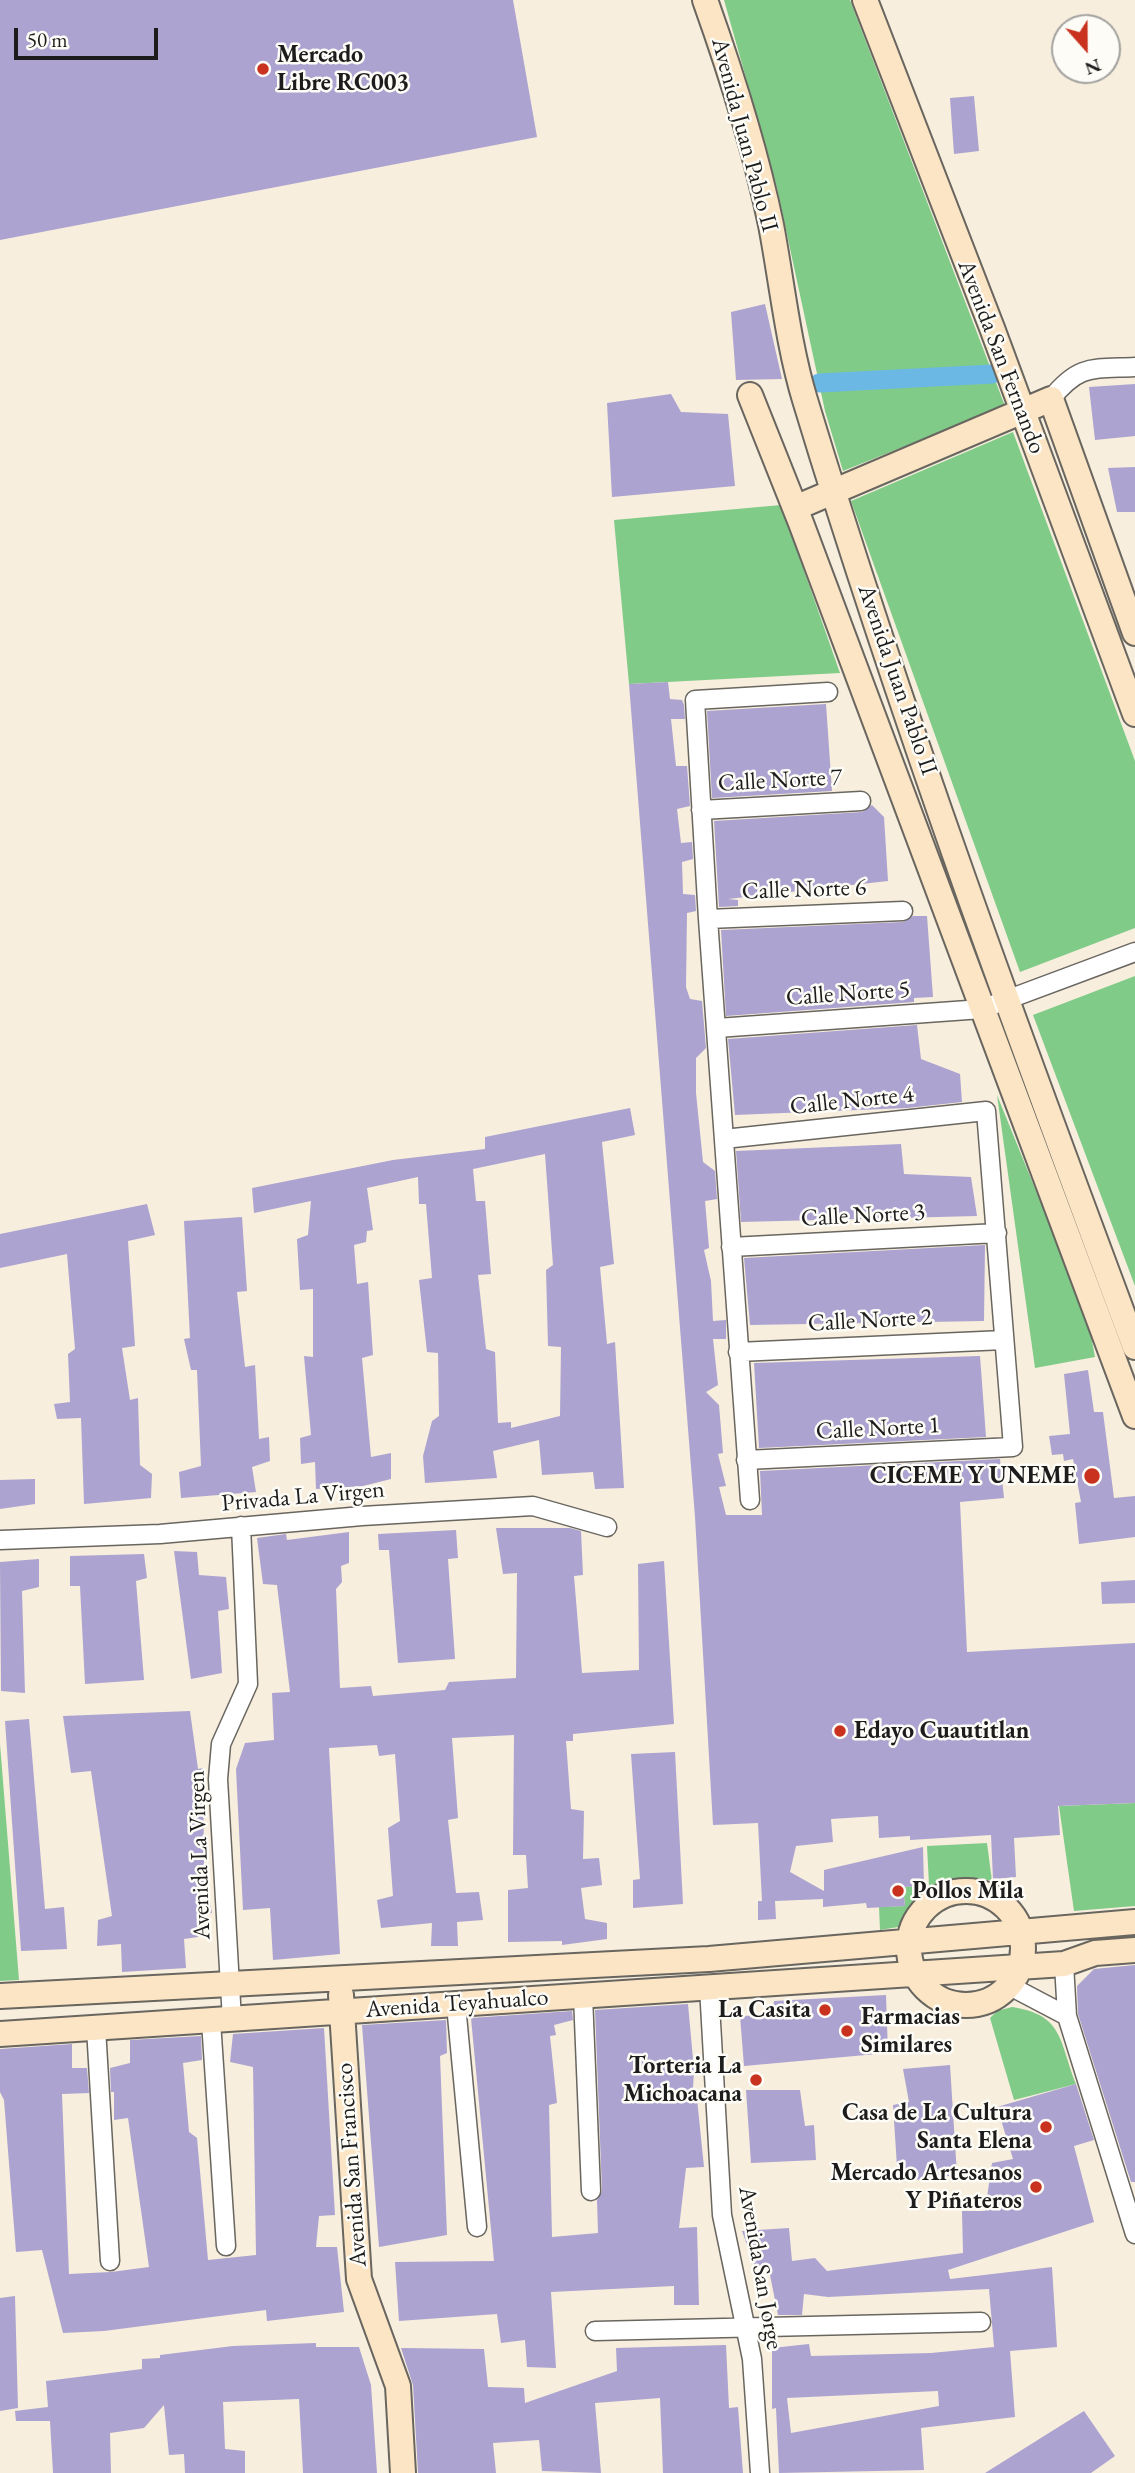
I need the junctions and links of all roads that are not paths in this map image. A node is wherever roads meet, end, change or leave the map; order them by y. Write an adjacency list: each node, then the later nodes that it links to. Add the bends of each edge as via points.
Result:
1 (705, 0): 7 (street, Avenida Juan Pablo II, via 770,220 803,394)
2 (865, 0): 6 (street, Avenida San Fernando)
3 (1135, 367): 5 (street, via 1073,374)
4 (750, 395): 8 (street)
5 (1051, 400): 6 (street); 9 (street)
6 (1022, 411): 7 (street); 11 (street, Avenida San Fernando)
7 (833, 491): 8 (street); 17 (street, Avenida Juan Pablo II)
8 (795, 508): 18 (street)
9 (1135, 633)
10 (828, 692): 13 (street, via 695,700)
11 (1135, 714)
12 (861, 801): 13 (street, Calle Norte 7)
13 (701, 810): 15 (street)
14 (903, 911): 15 (street, Calle Norte 6)
15 (708, 919): 19 (street)
16 (1135, 952): 17 (street, Calle Norte 5)
17 (1005, 1000): 18 (street, Calle Norte 5); 24 (street, Avenida Juan Pablo II)
18 (982, 1009): 19 (street, Calle Norte 5); 26 (street)
19 (717, 1027): 20 (street)
20 (724, 1139): 21 (street, Calle Norte 4, via 986,1111); 22 (street)
21 (997, 1233): 22 (street, Calle Norte 3); 23 (street)
22 (731, 1247): 25 (street)
23 (1004, 1340): 25 (street, Calle Norte 2); 27 (street, Calle Norte 1, via 1013,1447)
24 (1135, 1347)
25 (738, 1352): 27 (street)
26 (1135, 1416)
27 (746, 1460): 28 (street)
28 (750, 1500)
29 (242, 1526): 30 (street, Privada La Virgen, via 533,1506); 31 (street, Privada La Virgen); 40 (street, Avenida La Virgen, via 248,1684 221,1744 218,1779)
30 (607, 1527)
31 (0, 1540)
32 (1135, 1922): 33 (street, Avenida Teyahualco)
33 (1021, 1932): 34 (street, Avenida Teyahualco); 34 (street, via 1014,1916 994,1898 972,1891 950,1893 930,1903 916,1920); 38 (street)
34 (909, 1941): 37 (street); 39 (street, Avenida Teyahualco, via 709,1959)
35 (1135, 1950): 36 (street, Avenida Teyahualco, via 1095,1953)
36 (1064, 1964): 38 (street, Avenida Teyahualco); 46 (street)
37 (915, 1974): 38 (street, Avenida Teyahualco); 38 (street, Avenida Teyahualco, via 926,1989 962,2005 981,2003); 41 (street, Avenida Teyahualco)
38 (1014, 1976): 46 (street)
39 (340, 1977): 40 (street, Avenida Teyahualco); 45 (street, Avenida San Francisco)
40 (230, 1982): 42 (street, Avenida Teyahualco); 47 (street, Avenida La Virgen)
41 (709, 1987): 43 (street, Avenida Teyahualco); 56 (street, Avenida San Jorge, via 722,2215)
42 (0, 1996)
43 (583, 1996): 44 (street, Avenida Teyahualco); 50 (street)
44 (456, 2004): 45 (street, Avenida Teyahualco); 51 (street)
45 (341, 2011): 47 (street, Avenida Teyahualco); 58 (street, Avenida San Francisco, via 359,2279 398,2386)
46 (1067, 2016): 52 (street)
47 (221, 2020): 48 (street, Avenida Teyahualco); 53 (street, Avenida La Virgen)
48 (96, 2028): 49 (street, Avenida Teyahualco); 54 (street)
49 (0, 2034)
50 (591, 2191)
51 (477, 2227)
52 (1135, 2234)
53 (226, 2246)
54 (110, 2261)
55 (981, 2322): 56 (street)
56 (743, 2328): 57 (street); 59 (street, Avenida San Jorge, via 752,2359)
57 (596, 2331)
58 (402, 2473)
59 (760, 2473)

